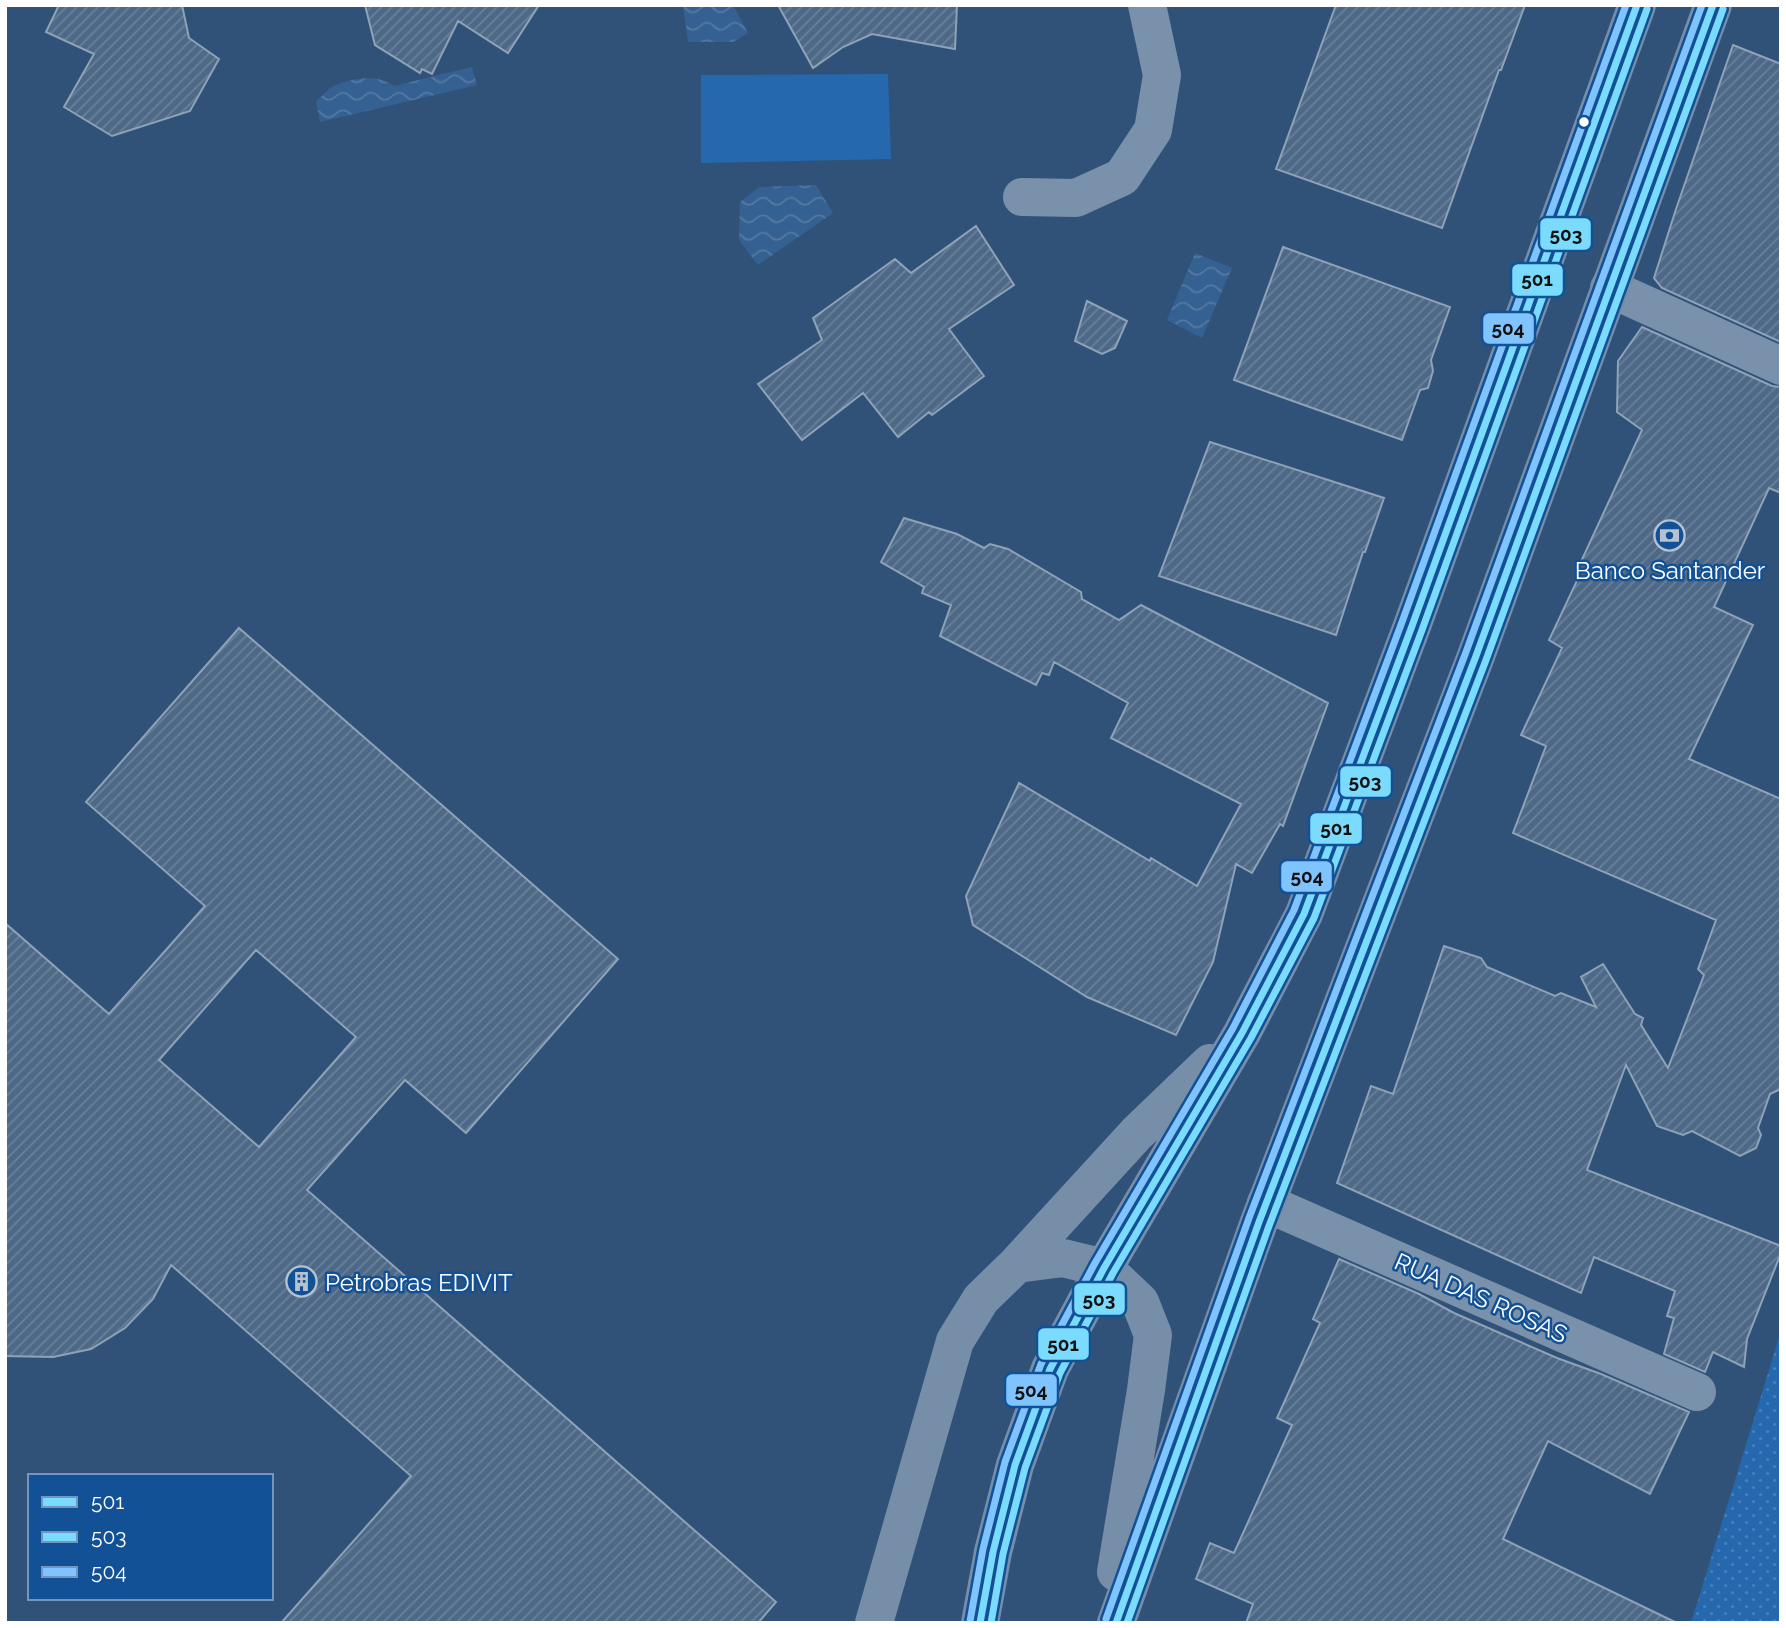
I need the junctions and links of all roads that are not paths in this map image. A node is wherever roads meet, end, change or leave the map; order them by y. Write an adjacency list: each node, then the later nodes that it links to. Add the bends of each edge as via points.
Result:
1 (1147, 5): 4 (street, via 1162,75 1153,130 1122,177 1076,198)
2 (1637, 5): 7 (main road, via 1304,914)
3 (1713, 5): 5 (main road)
4 (1022, 197)
5 (1609, 288): 6 (street); 8 (main road, via 1471,668)
6 (1781, 366)
7 (1242, 1033): 9 (main road, via 1137,1132); 10 (main road)
8 (1266, 1203): 11 (street, RUA DAS ROSAS); 15 (main road)
9 (1017, 1264): 10 (main road, via 1063,1258); 12 (main road, via 981,1299 955,1342)
10 (1104, 1268): 13 (main road, via 1050,1369 1015,1465); 14 (main road, via 1140,1302 1153,1335)
11 (1697, 1392)
12 (874, 1623)
13 (980, 1623)
14 (1107, 1623)
15 (1116, 1623)

